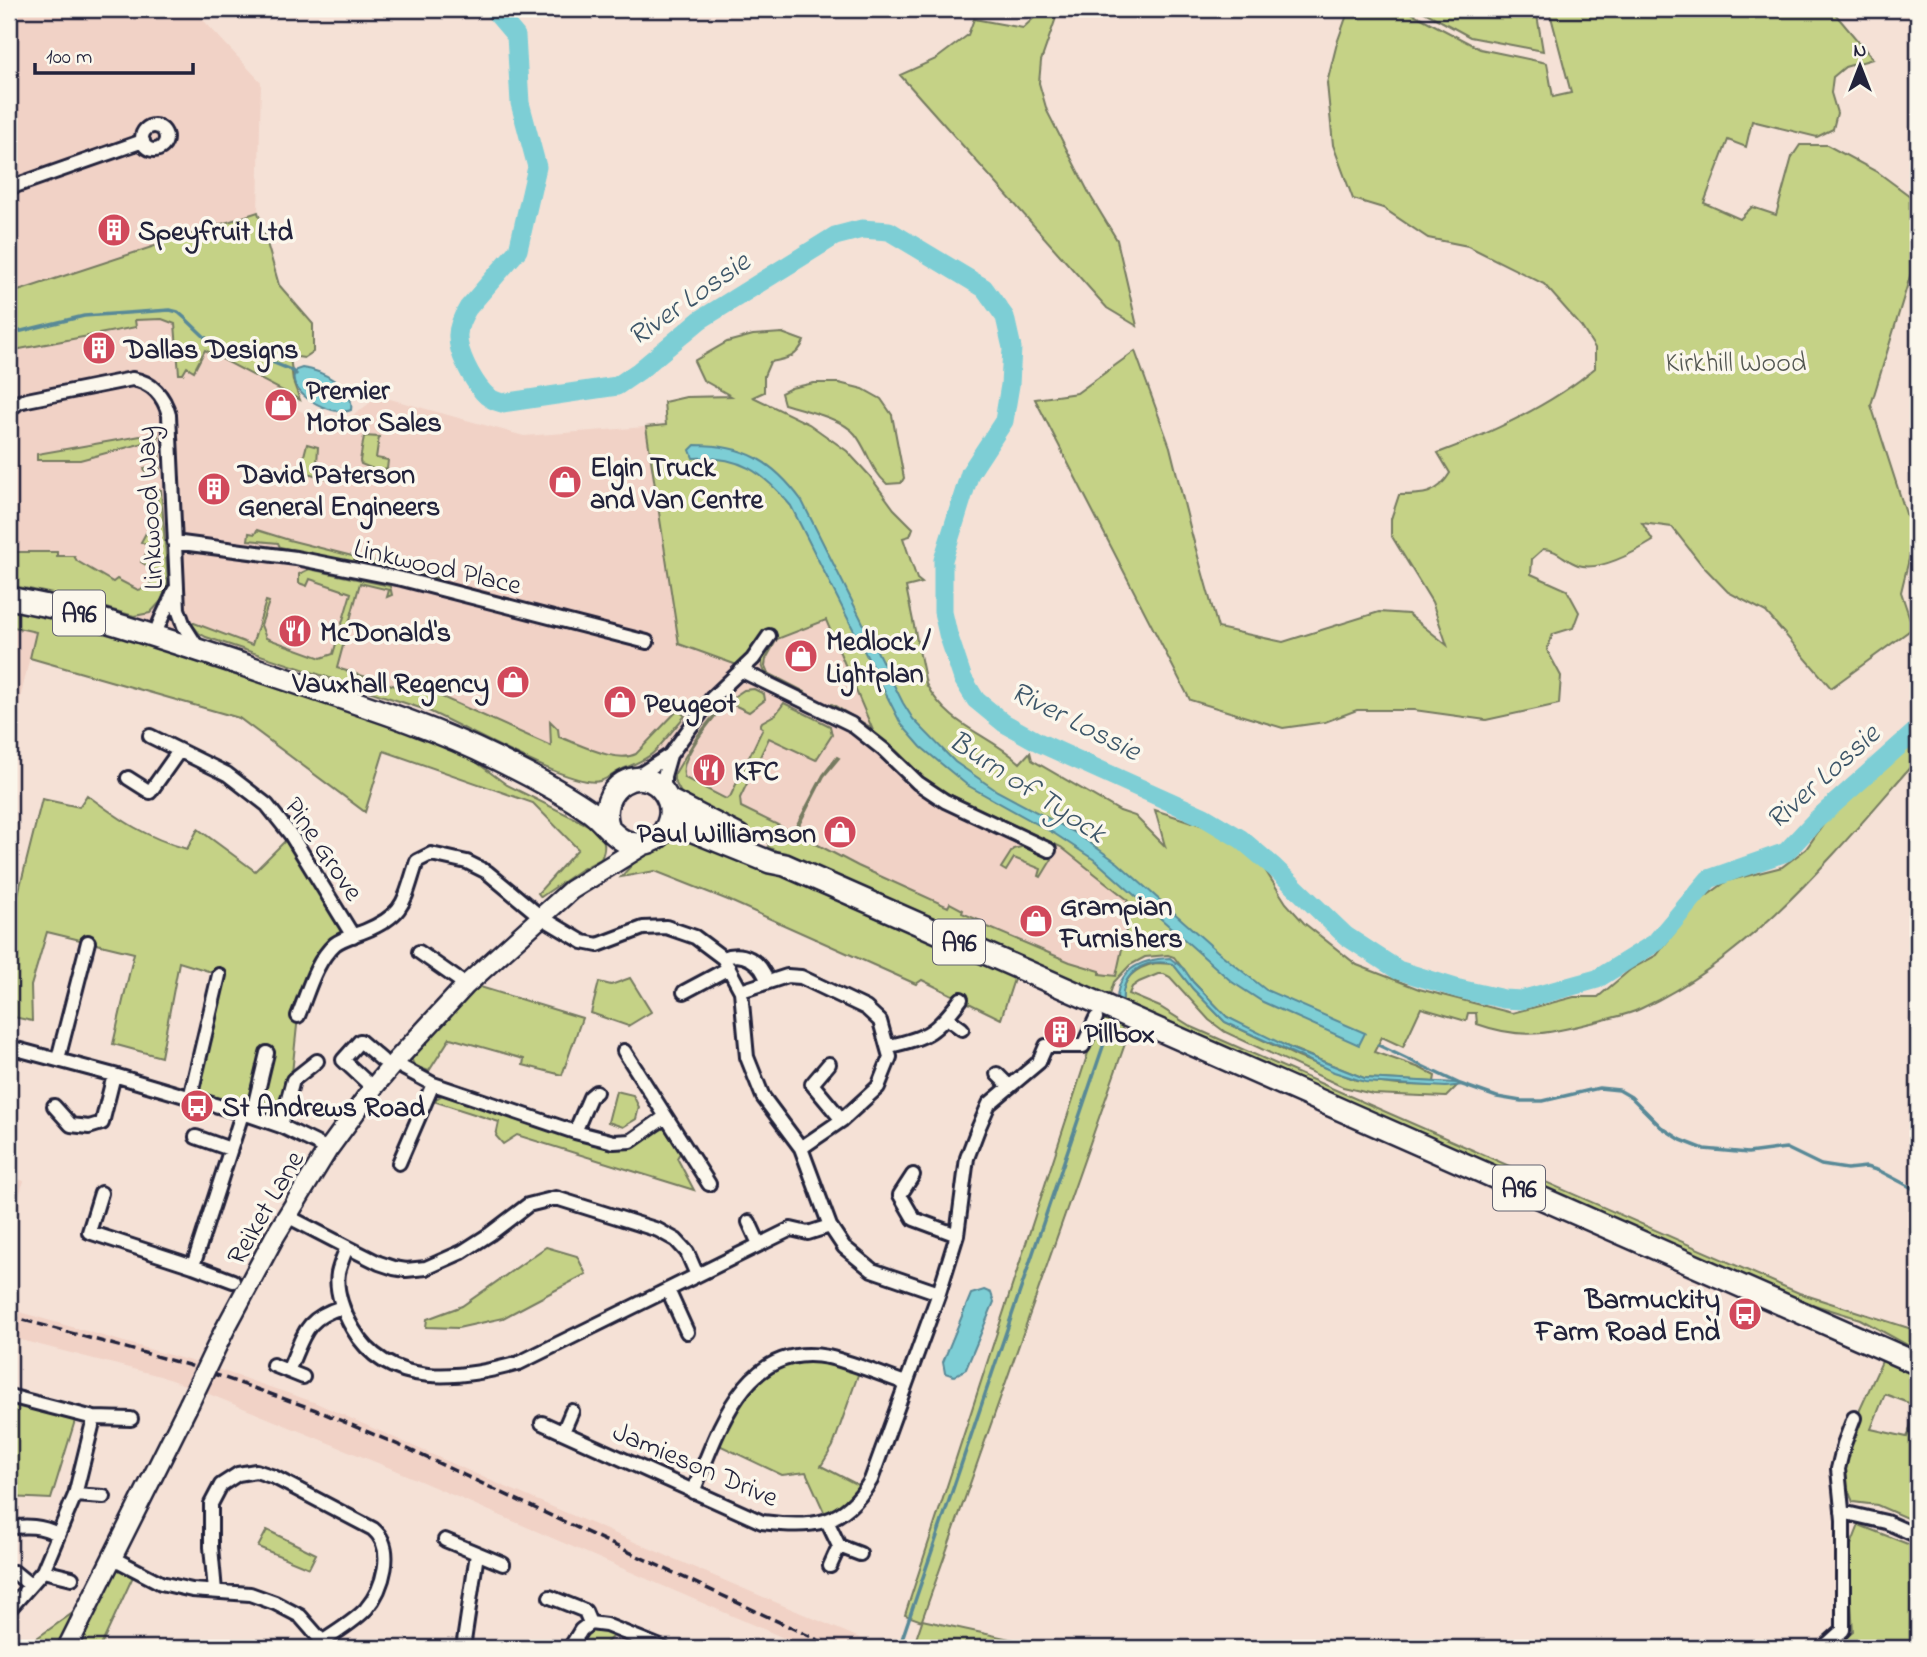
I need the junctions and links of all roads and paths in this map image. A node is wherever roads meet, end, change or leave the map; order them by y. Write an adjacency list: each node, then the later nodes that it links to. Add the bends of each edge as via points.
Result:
1 (143, 141): 2 (street)
2 (9, 188)
3 (9, 410): 4 (street, Linkwood Way, via 19,402 128,380 152,387 169,415)
4 (174, 542): 5 (street, Linkwood Way); 9 (street, Linkwood Place, via 296,558 402,579)
5 (176, 587): 7 (street); 10 (street, Linkwood Way, via 181,617)
6 (9, 598): 7 (highway, A96)
7 (155, 636): 10 (highway, A96)
8 (769, 636): 11 (street)
9 (647, 642)
10 (200, 650): 15 (highway, A96, via 419,724)
11 (742, 671): 14 (street, via 712,698); 23 (street, via 850,724 945,801)
12 (150, 736): 13 (street, Pine Grove)
13 (179, 751): 16 (street, via 149,792); 27 (street, Pine Grove, via 227,774 267,804)
14 (670, 755): 17 (street); 19 (street, via 664,776)
15 (524, 772): 18 (highway, A96, via 589,794); 21 (highway, A96, via 590,811)
16 (128, 778)
17 (632, 779): 18 (highway); 19 (highway, A96, via 651,782)
18 (610, 794): 21 (highway, via 605,811)
19 (667, 796): 20 (highway); 24 (highway, A96)
20 (665, 830): 22 (highway); 24 (highway, A96, via 683,827)
21 (612, 832): 22 (highway, A96, via 636,844); 25 (street, via 614,857)
22 (647, 843): 25 (street, Reiket Lane)
23 (1049, 850)
24 (785, 864): 37 (highway, A96)
25 (607, 868): 26 (street, Reiket Lane, via 571,890)
26 (541, 918): 27 (street, Pine Grove, via 487,872 431,854 417,861 397,913); 30 (street, Pine Grove, via 583,942 598,945 643,928 674,929 695,937); 33 (street, Reiket Lane)
27 (353, 936): 38 (street, Pine Grove, via 338,942 319,964)
28 (88, 942): 45 (street)
29 (419, 952): 33 (street)
30 (726, 963): 32 (street, via 731,955 750,958 764,968); 34 (street); 35 (street)
31 (219, 975): 55 (street)
32 (767, 981): 34 (street); 41 (street, via 801,977 866,1008 880,1021)
33 (466, 985): 47 (street, Reiket Lane)
34 (741, 991): 63 (street, via 747,1056 763,1097)
35 (684, 992)
36 (961, 999): 39 (street)
37 (1108, 1013): 52 (street, Jamieson Drive, via 1083,1046 1046,1046 1039,1062); 83 (highway, A96)
38 (298, 1016)
39 (947, 1018): 40 (street); 41 (street, via 917,1040)
40 (962, 1029)
41 (889, 1046): 59 (street, via 890,1057 878,1087)
42 (9, 1047): 45 (street)
43 (624, 1051): 58 (street)
44 (267, 1053): 57 (street)
45 (58, 1059): 49 (street)
46 (317, 1061): 60 (street, via 293,1080)
47 (388, 1062): 51 (street); 53 (street, Reiket Lane); 53 (street, via 360,1041 343,1060)
48 (829, 1063): 59 (street, via 812,1084)
49 (114, 1074): 55 (street); 56 (street, via 102,1123 71,1125)
50 (997, 1074): 52 (street)
51 (433, 1084): 61 (street); 66 (street)
52 (1009, 1086): 73 (street, Jamieson Drive, via 989,1104 967,1158)
53 (373, 1088): 65 (street, Reiket Lane)
54 (596, 1092): 61 (street)
55 (190, 1097): 57 (street)
56 (54, 1106)
57 (247, 1115): 60 (street); 64 (street)
58 (665, 1117): 61 (street, via 631,1141 614,1142); 68 (street)
59 (842, 1120): 63 (street)
60 (281, 1126): 65 (street)
61 (575, 1132)
62 (196, 1138): 64 (street)
63 (801, 1148): 72 (street)
64 (230, 1149): 76 (street)
65 (328, 1149): 70 (street, Reiket Lane)
66 (399, 1163)
67 (913, 1175): 73 (street, via 900,1195 914,1219)
68 (709, 1184)
69 (101, 1194): 76 (street, via 89,1232)
70 (287, 1216): 75 (street); 107 (street, Reiket Lane, bridge)
71 (749, 1222): 74 (street)
72 (830, 1226): 74 (street, via 808,1233 791,1229); 80 (street, via 844,1247 872,1270)
73 (957, 1235): 80 (street, Jamieson Drive)
74 (759, 1244): 77 (street)
75 (346, 1247): 77 (street, via 394,1268 426,1268 462,1252 528,1205 556,1198 677,1240); 81 (street, via 337,1275)
76 (193, 1266): 78 (street)
77 (697, 1275): 79 (street)
78 (233, 1281)
79 (668, 1290): 81 (street, via 519,1363 476,1375 401,1371 357,1337); 82 (street)
80 (939, 1293): 87 (street, Jamieson Drive)
81 (342, 1307): 85 (street, via 311,1322)
82 (687, 1332)
83 (1918, 1364)
84 (273, 1365): 85 (street)
85 (288, 1371): 86 (street)
86 (303, 1377)
87 (905, 1383): 95 (street, via 825,1357 791,1357 772,1364 738,1392); 99 (street, Jamieson Drive, via 871,1480 861,1497)
88 (9, 1396): 90 (street)
89 (572, 1411): 94 (street)
90 (94, 1418): 92 (street); 96 (street)
91 (1854, 1418): 98 (street, via 1838,1469)
92 (131, 1419)
93 (542, 1423): 94 (street, Jamieson Drive)
94 (563, 1432): 95 (street, Jamieson Drive)
95 (693, 1492): 99 (street, Jamieson Drive, via 762,1522 799,1527)
96 (75, 1495): 97 (street); 101 (street)
97 (104, 1497)
98 (1842, 1512): 102 (street, via 1886,1522); 123 (street, via 1843,1630)
99 (827, 1521): 104 (street)
100 (9, 1528): 101 (street, via 26,1525)
101 (58, 1534): 110 (street)
102 (1918, 1536)
103 (445, 1540): 105 (street)
104 (839, 1546): 106 (street); 109 (street)
105 (477, 1554): 108 (street); 120 (street)
106 (860, 1554)
107 (111, 1557): 114 (street, via 161,1583); 119 (street, Reiket Lane)
108 (503, 1564)
109 (830, 1566)
110 (43, 1571): 112 (street); 113 (street)
111 (13, 1572): 113 (street)
112 (72, 1578)
113 (30, 1585): 116 (street)
114 (215, 1591): 118 (street, via 250,1594 275,1603 300,1616); 118 (street, via 211,1504 221,1485 238,1474 256,1471 311,1495 373,1529 385,1549 383,1575 374,1597)
115 (550, 1597): 117 (street, via 584,1611)
116 (12, 1606)
117 (590, 1623): 121 (street); 122 (street)
118 (325, 1645)
119 (67, 1648)
120 (463, 1648)
121 (570, 1648)
122 (663, 1648)
123 (1823, 1648)

